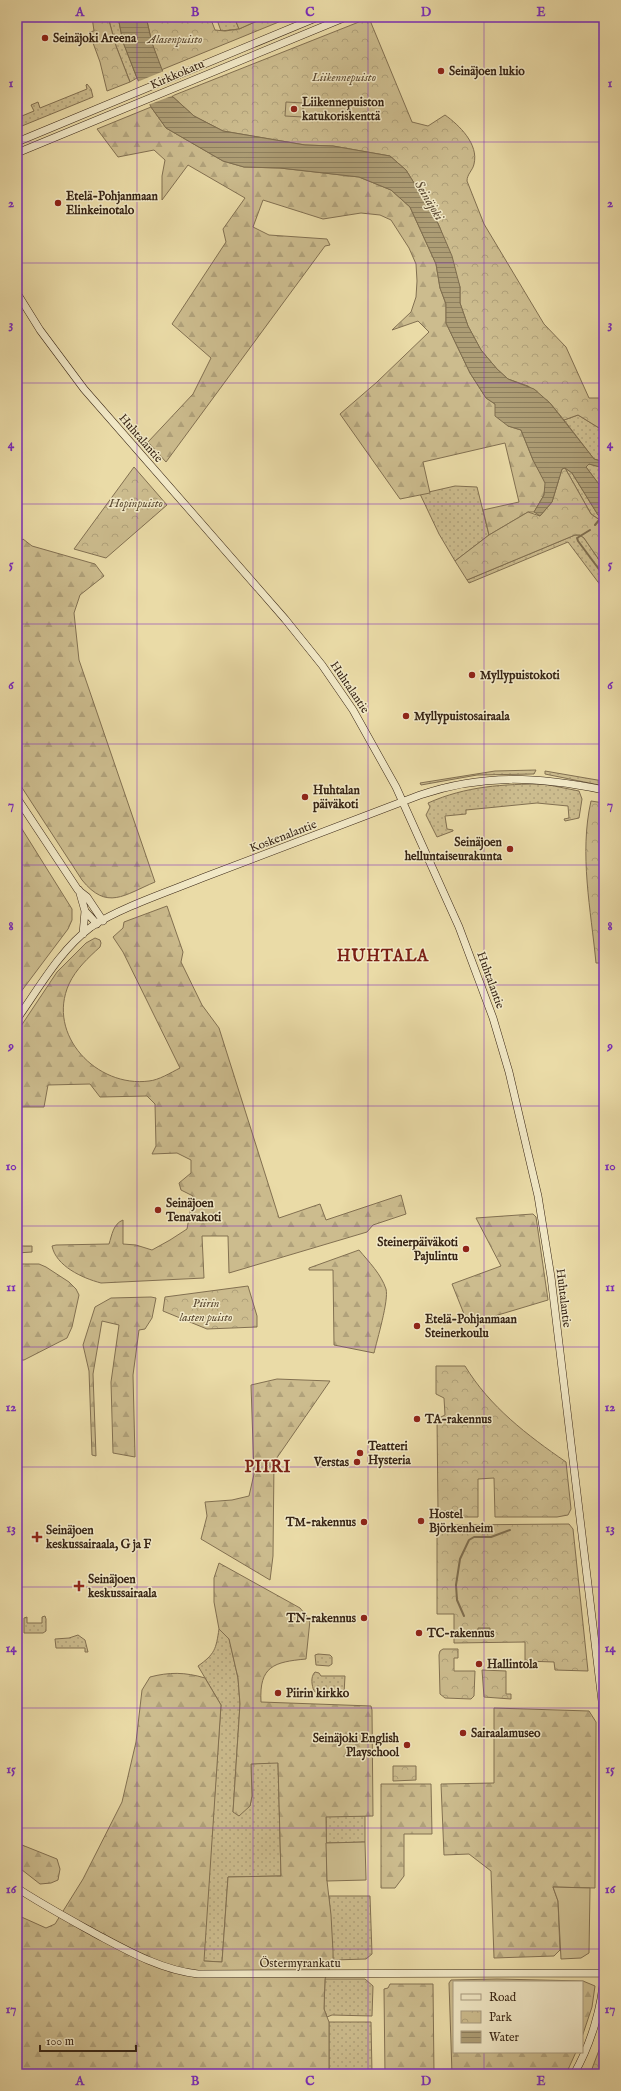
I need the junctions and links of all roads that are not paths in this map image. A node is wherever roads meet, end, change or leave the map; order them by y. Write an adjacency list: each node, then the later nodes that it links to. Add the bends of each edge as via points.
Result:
1 (318, 17): 3 (main road, Kirkkokatu)
2 (346, 17): 4 (main road, Kirkkokatu)
3 (17, 142)
4 (17, 153)
5 (17, 293): 8 (main road, Huhtalantie, via 40,330 84,389 303,640 353,710)
6 (604, 790): 8 (main road, Koskenalantie, via 540,779 502,779 460,783)
7 (17, 798): 9 (main road)
8 (404, 802): 11 (main road, Koskenalantie, via 182,886); 14 (main road, Huhtalantie, via 476,969 509,1072 529,1156 551,1277)
9 (78, 890): 10 (main road); 11 (main road, via 87,897)
10 (85, 911): 11 (main road); 12 (main road)
11 (100, 922): 12 (main road, Koskenalantie)
12 (83, 934): 13 (main road, Koskenalantie, via 57,963)
13 (17, 1019)
14 (603, 1701): 15 (main road, Huhtalantie)
15 (603, 1711): 16 (main road, Huhtalantie)
16 (604, 1811)
17 (17, 1888): 18 (main road, Östermyrankatu, via 46,1907 123,1948 181,1972)
18 (604, 1973): 19 (main road, via 599,2005)
19 (583, 2052)
20 (583, 2053): 21 (main road)
21 (574, 2074)

